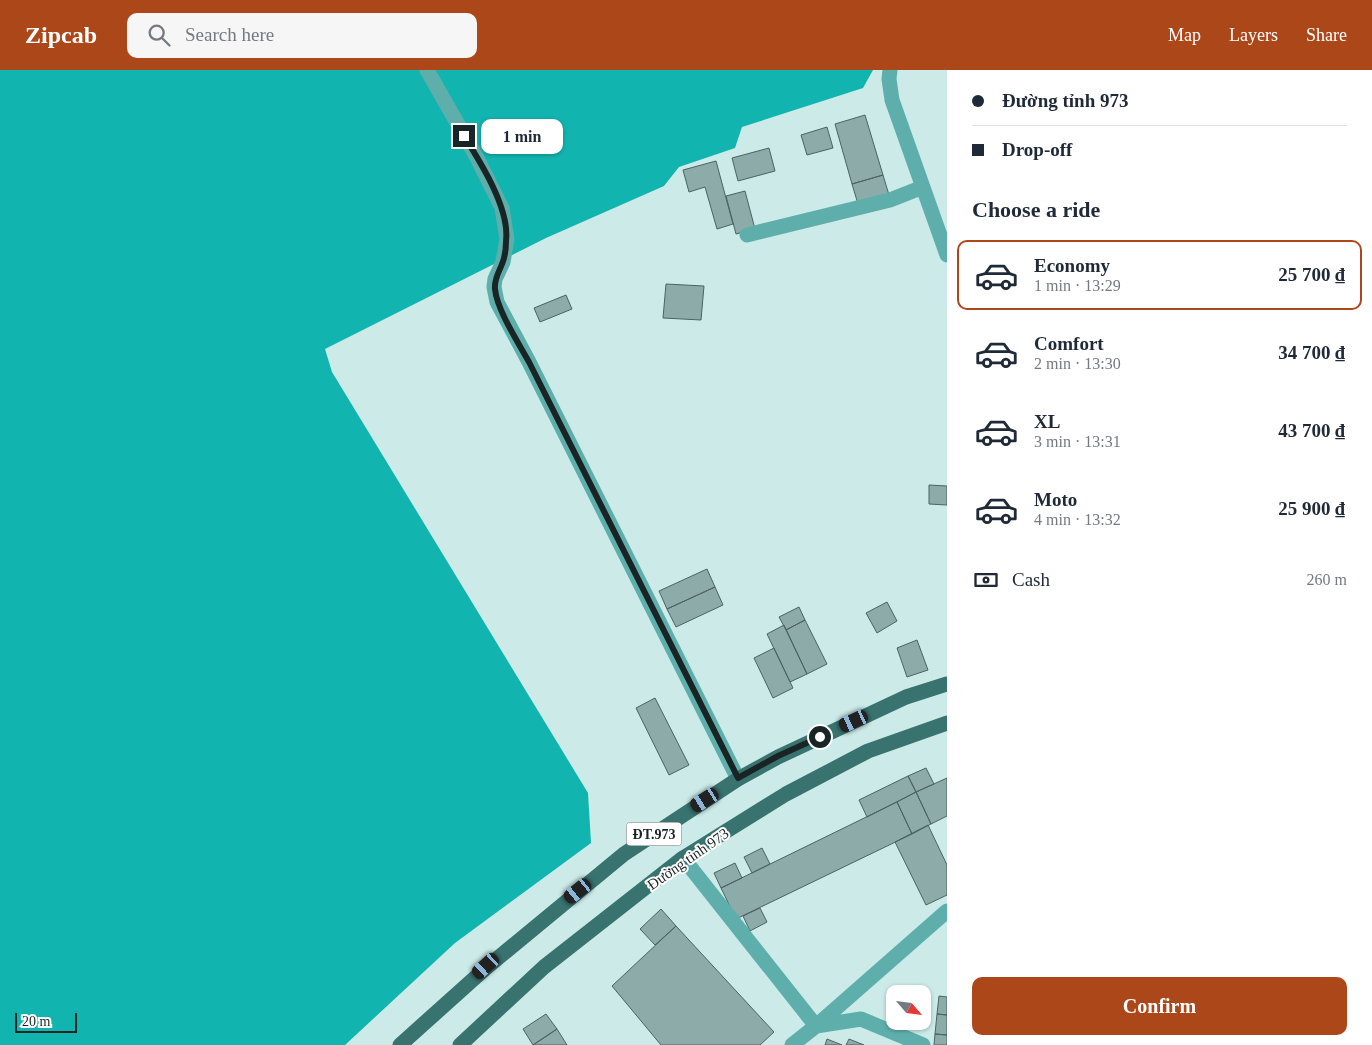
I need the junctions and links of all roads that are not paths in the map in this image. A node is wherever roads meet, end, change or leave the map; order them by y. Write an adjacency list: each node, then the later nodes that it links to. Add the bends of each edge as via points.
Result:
1 (427, 70): 8 (street, via 502,208 507,239 503,262 495,279 497,302)
2 (890, 70): 3 (street, via 892,100)
3 (923, 187): 4 (street, via 890,200); 5 (street)
4 (747, 234)
5 (947, 256)
6 (947, 684): 8 (main road, ĐT.973, via 906,697)
7 (947, 723): 9 (main road, Đường tỉnh 973 / ĐT.973, via 868,751 786,794)
8 (738, 778): 12 (main road, ĐT.973, via 624,854 486,966)
9 (683, 858): 11 (street); 13 (main road, Đường tỉnh 973 / ĐT.973, via 544,967)
10 (947, 911): 11 (street)
11 (816, 1026): 14 (street); 15 (street, via 861,1020)
12 (400, 1045)
13 (460, 1045)
14 (792, 1045)
15 (923, 1045)

